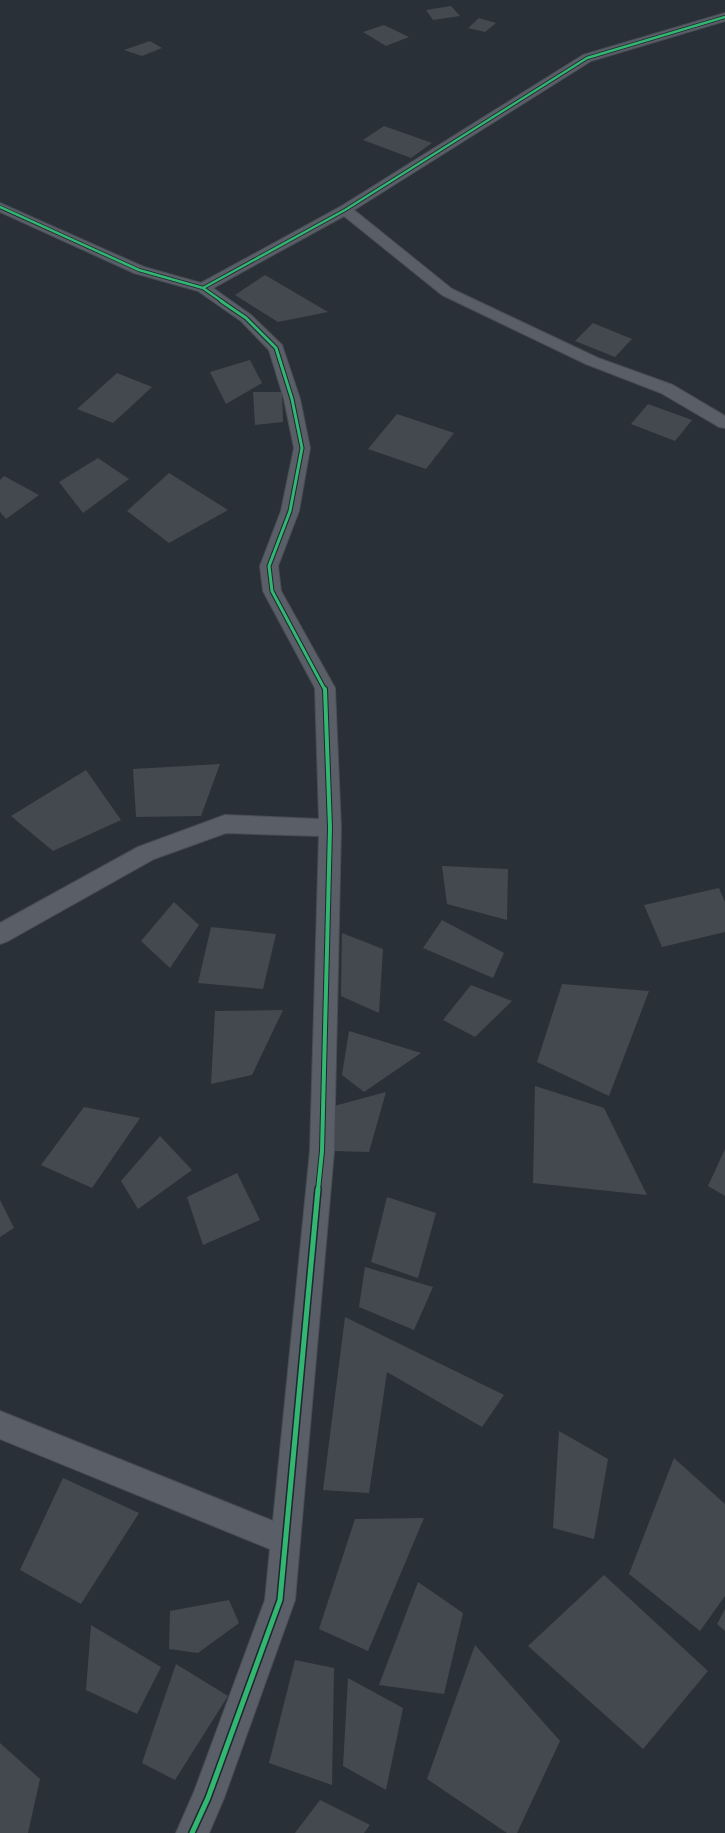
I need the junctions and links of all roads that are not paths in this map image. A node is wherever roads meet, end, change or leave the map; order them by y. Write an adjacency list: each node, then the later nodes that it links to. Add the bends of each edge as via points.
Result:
1 (725, 17): 3 (street, via 587,58)
2 (0, 207): 4 (street, via 138,270)
3 (346, 210): 4 (street); 5 (street, via 447,292 592,361 667,389)
4 (203, 288): 6 (street, via 246,318 276,348 292,399 302,448 290,511 268,566 272,591 325,688)
5 (725, 423)
6 (330, 828): 7 (street, via 225,824 146,853); 9 (street, via 322,1151)
7 (0, 934)
8 (0, 1425): 9 (street)
9 (286, 1541): 10 (street, via 280,1600 208,1798)
10 (192, 1833)

